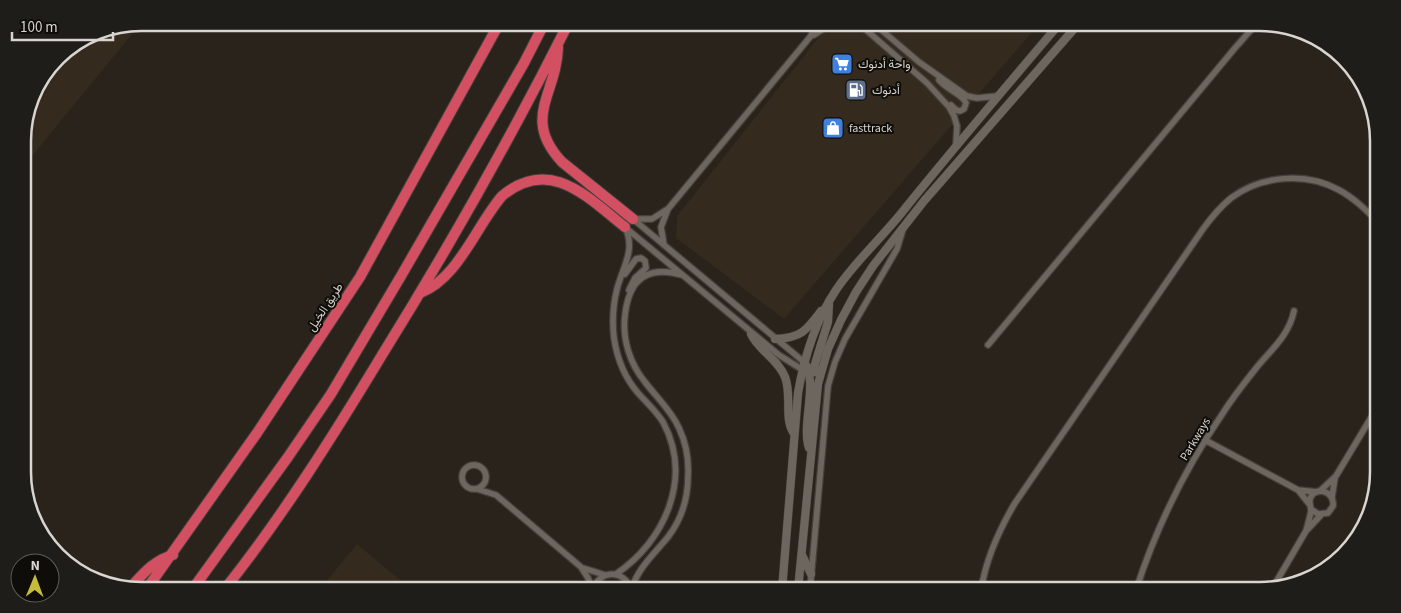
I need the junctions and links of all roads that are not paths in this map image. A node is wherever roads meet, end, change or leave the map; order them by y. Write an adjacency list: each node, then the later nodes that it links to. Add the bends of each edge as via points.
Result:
1 (495, 31): 49 (highway, طريق الخيل, via 360,277)
2 (540, 31): 58 (highway, via 331,394)
3 (565, 31): 12 (highway)
4 (814, 31): 11 (street)
5 (820, 31): 11 (street)
6 (867, 31): 14 (street)
7 (882, 31): 13 (street)
8 (1053, 31): 15 (street)
9 (1072, 31): 21 (street)
10 (1250, 31): 31 (street)
11 (810, 37): 17 (street)
12 (558, 45): 19 (highway, via 555,70 542,110 546,139 562,162); 25 (highway)
13 (935, 75): 14 (street, via 944,86 964,99 964,109 956,110 944,95); 15 (street, via 972,98)
14 (927, 83): 16 (street, via 954,116 958,131)
15 (998, 96): 16 (street)
16 (956, 146): 27 (street, via 843,280)
17 (668, 209): 19 (street, via 652,219); 22 (street, via 662,227)
18 (1370, 214): 67 (street, via 1341,191 1300,179 1258,184 1221,207 1015,503 997,538)
19 (633, 219): 22 (street)
20 (625, 227): 23 (street); 24 (street, via 630,248); 25 (highway, via 571,186 549,180 526,182 502,196 449,274 436,286)
21 (903, 229): 33 (street, via 856,292 834,334); 53 (street, via 897,249 845,339 830,380)
22 (664, 245): 30 (street)
23 (682, 275): 26 (street, via 664,271 647,275 634,286); 29 (street)
24 (619, 282): 26 (street, via 636,259 645,261 645,270 630,287); 52 (street, via 613,319 618,357 634,387 667,430 675,458 676,478 670,506 657,532 645,549)
25 (420, 293): 59 (highway, via 307,476)
26 (628, 302): 63 (street, via 624,331 630,356 644,382 675,420 683,439 688,467 686,493 679,518)
27 (829, 302): 30 (street, via 804,332 790,338); 32 (street); 33 (street, via 828,322 814,367)
28 (1294, 311): 37 (street, Parkways, via 1284,336 1239,389)
29 (752, 334): 32 (street); 36 (street, via 786,378 789,424)
30 (775, 339): 32 (street)
31 (988, 345)
32 (803, 366): 34 (street); 36 (street)
33 (821, 371): 34 (street); 38 (street)
34 (810, 374): 38 (street, via 806,434)
35 (1370, 419): 40 (street)
36 (794, 434): 64 (street)
37 (1206, 440): 42 (street); 68 (street, Parkways, via 1171,503)
38 (811, 453): 50 (street)
39 (486, 476): 41 (street, via 484,484); 41 (street, via 483,468 477,466 464,471 462,477 466,485); 44 (street)
40 (1336, 476): 43 (street); 45 (street)
41 (477, 489): 44 (street)
42 (1298, 490): 43 (street); 46 (street)
43 (1319, 491): 45 (street); 46 (street, via 1310,499)
44 (496, 495): 51 (street)
45 (1332, 497): 47 (street, via 1332,509)
46 (1311, 507): 47 (street); 48 (street)
47 (1322, 515): 48 (street)
48 (1306, 531): 55 (street)
49 (173, 554): 56 (highway, via 152,565); 57 (highway, طريق الخيل)
50 (802, 555): 53 (street); 65 (street)
51 (581, 567): 54 (street); 60 (street)
52 (616, 574): 54 (street); 62 (street)
53 (811, 574): 66 (street)
54 (606, 575): 61 (street)
55 (1277, 581)
56 (136, 582)
57 (152, 582)
58 (198, 582)
59 (230, 582)
60 (589, 582)
61 (597, 582)
62 (626, 582)
63 (635, 582)
64 (783, 582)
65 (799, 582)
66 (810, 582)
67 (983, 582)
68 (1139, 582)

